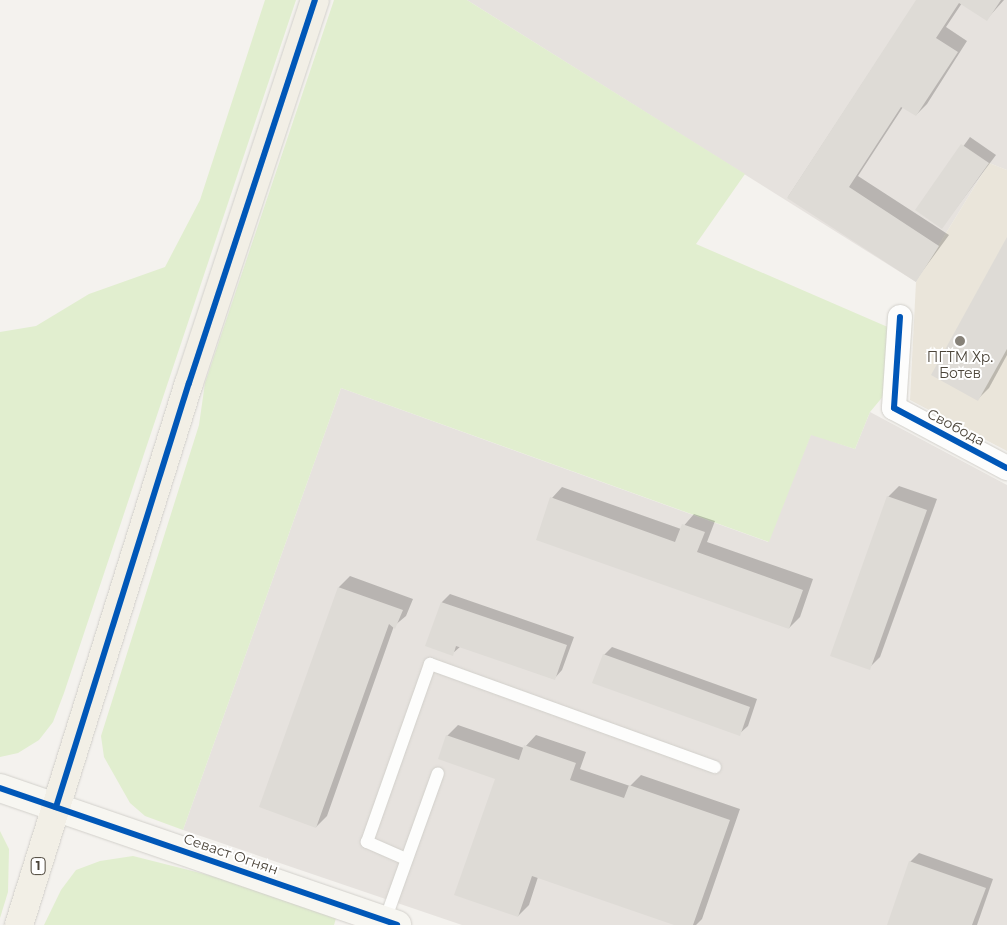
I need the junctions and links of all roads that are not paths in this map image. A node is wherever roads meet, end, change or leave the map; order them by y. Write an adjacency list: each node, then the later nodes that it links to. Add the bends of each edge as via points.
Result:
1 (315, 0): 7 (main road, 1, via 189,383)
2 (900, 317): 3 (street, Свобода, via 894,408)
3 (1007, 468)
4 (715, 767): 8 (lane, via 430,664 367,842)
5 (438, 773): 8 (lane)
6 (0, 788): 7 (street, Севаст Огнян)
7 (56, 807): 9 (street, Севаст Огнян); 10 (main road, 1)
8 (406, 859): 9 (lane)
9 (388, 924)
10 (20, 925)

